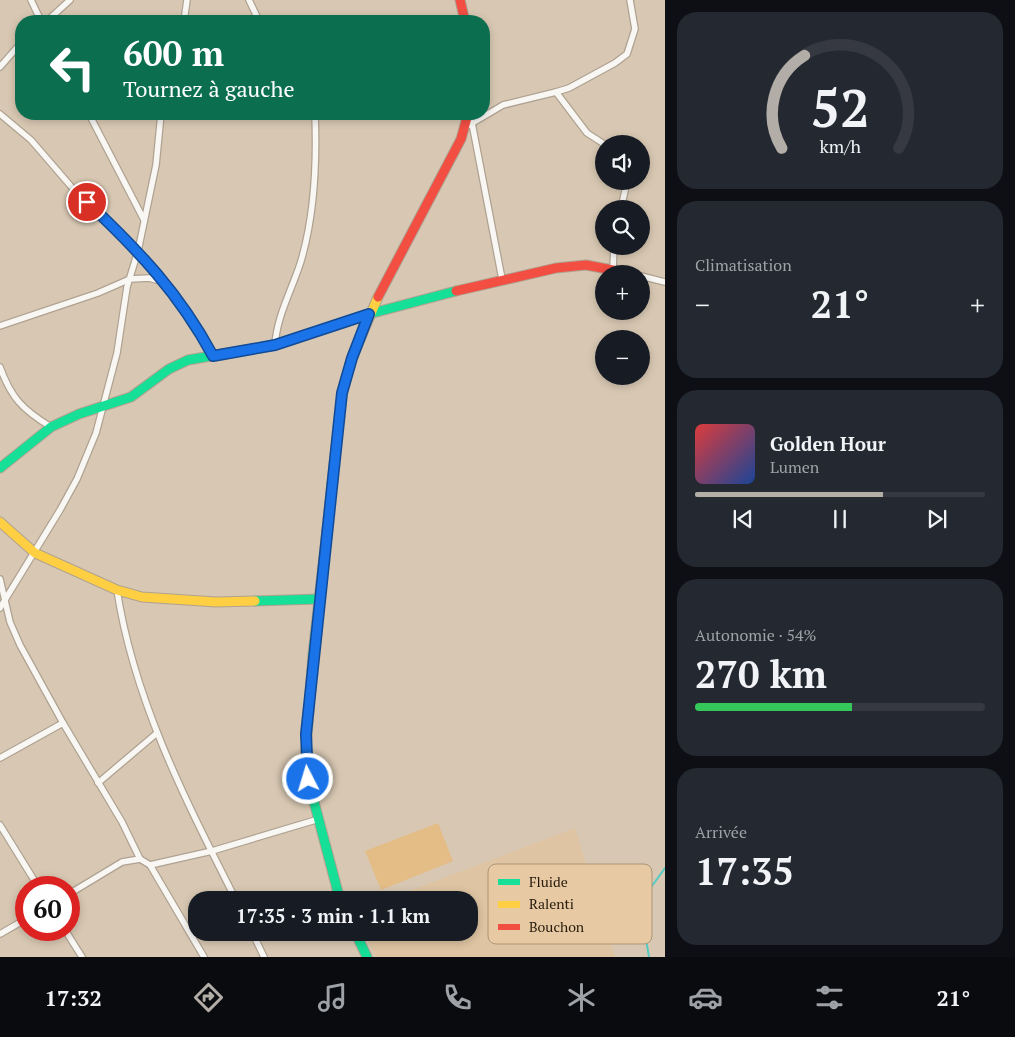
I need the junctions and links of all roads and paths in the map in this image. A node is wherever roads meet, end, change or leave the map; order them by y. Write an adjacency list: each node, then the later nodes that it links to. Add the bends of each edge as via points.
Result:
1 (31, 0): 7 (street)
2 (70, 0): 8 (street)
3 (187, 0): 9 (street)
4 (249, 0): 10 (street)
5 (460, 0): 11 (main road)
6 (630, 0): 14 (street, via 636,29 627,54 609,67)
7 (38, 15)
8 (54, 15)
9 (185, 15)
10 (256, 15)
11 (464, 15)
12 (15, 49): 13 (street)
13 (0, 67)
14 (556, 92): 15 (street, via 503,105); 23 (street, via 587,133)
15 (490, 112)
16 (0, 114): 25 (street, via 31,140 67,182)
17 (92, 120): 24 (street)
18 (161, 120): 24 (street)
19 (315, 120): 34 (street, via 316,177 310,222 276,330)
20 (468, 120): 22 (main road)
21 (477, 120): 22 (street)
22 (468, 125): 29 (street); 32 (main road)
23 (595, 138)
24 (144, 220): 25 (street)
25 (138, 251): 28 (street); 30 (street)
26 (595, 266): 29 (main road, via 572,266)
27 (650, 278): 31 (street)
28 (130, 279): 30 (street, via 143,277); 33 (street); 37 (street)
29 (502, 279): 32 (main road)
30 (164, 282): 35 (street)
31 (665, 282)
32 (369, 314): 34 (main road); 45 (main road, via 342,393)
33 (0, 326)
34 (275, 345): 35 (main road)
35 (213, 356): 37 (main road, via 181,363 131,398)
36 (0, 367): 38 (street, via 21,406)
37 (104, 406): 38 (main road); 41 (street, via 78,479)
38 (51, 427): 39 (main road)
39 (0, 468)
40 (0, 522): 41 (main road)
41 (35, 553): 43 (main road); 44 (street)
42 (0, 579): 44 (street)
43 (117, 590): 45 (main road, via 174,601); 48 (street, via 131,658)
44 (6, 599): 46 (street); 47 (street, via 13,630)
45 (319, 599): 51 (main road, via 306,751 308,779)
46 (0, 608)
47 (62, 724): 49 (street); 50 (street)
48 (157, 734): 50 (street); 53 (street)
49 (0, 758)
50 (98, 783): 54 (street)
51 (320, 820): 53 (street); 59 (main road)
52 (0, 825): 56 (street)
53 (212, 851): 55 (street); 58 (street)
54 (140, 859): 55 (street); 57 (street, via 122,862)
55 (150, 865): 66 (street)
56 (32, 876)
57 (80, 887)
58 (232, 891)
59 (338, 891)
60 (15, 925): 61 (street)
61 (0, 934)
62 (72, 941): 65 (street)
63 (256, 941): 67 (street)
64 (359, 941): 68 (main road)
65 (82, 957)
66 (204, 957)
67 (264, 957)
68 (367, 957)

